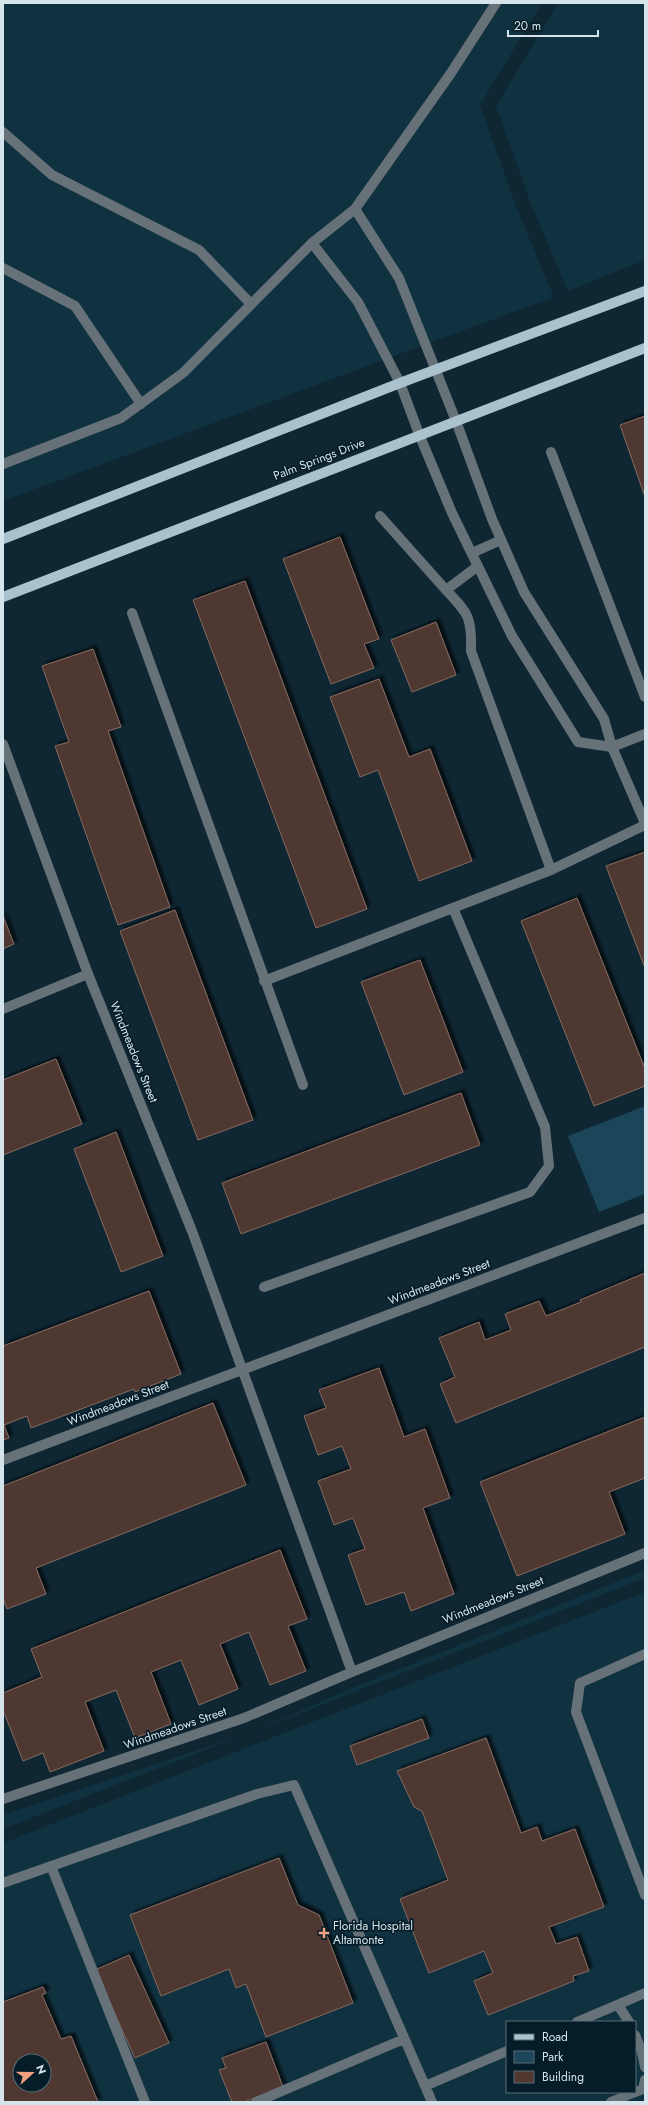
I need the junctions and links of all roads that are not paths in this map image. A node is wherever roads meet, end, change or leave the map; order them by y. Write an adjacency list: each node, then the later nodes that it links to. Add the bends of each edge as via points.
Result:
1 (496, 3): 3 (street, via 451,73)
2 (3, 132): 7 (street, via 52,175 199,250)
3 (355, 209): 4 (street); 9 (street, via 399,278)
4 (312, 243): 7 (street); 10 (street, via 358,302)
5 (3, 268): 11 (street, via 75,306)
6 (645, 291): 9 (main road)
7 (251, 304): 11 (street, via 183,373)
8 (645, 348): 12 (main road, Palm Springs Drive)
9 (436, 370): 10 (main road); 12 (street)
10 (400, 383): 13 (street); 17 (main road)
11 (140, 404): 15 (street, via 121,418)
12 (456, 421): 13 (main road, Palm Springs Drive); 18 (street)
13 (418, 434): 19 (street); 22 (main road, Palm Springs Drive)
14 (551, 452): 24 (street)
15 (3, 464)
16 (380, 516): 21 (street)
17 (3, 539)
18 (501, 540): 19 (street); 27 (street, via 524,592 604,719)
19 (472, 553): 20 (street)
20 (478, 566): 21 (street); 27 (street, via 512,636 578,742)
21 (446, 590): 29 (street, via 459,603 470,620 471,651)
22 (3, 597)
23 (132, 613): 32 (street)
24 (645, 697)
25 (645, 734): 27 (street)
26 (3, 744): 31 (street, Windmeadows Street)
27 (612, 747): 28 (street)
28 (645, 824): 29 (street)
29 (551, 870): 30 (street)
30 (453, 908): 32 (street); 36 (street, via 545,1127 550,1166 530,1192)
31 (88, 974): 33 (street); 37 (street, Windmeadows Street, via 192,1231)
32 (264, 981): 34 (street)
33 (3, 1009)
34 (302, 1085)
35 (645, 1218): 37 (street, Windmeadows Street)
36 (264, 1287)
37 (242, 1370): 38 (street, Windmeadows Street); 41 (street, Windmeadows Street)
38 (3, 1460)
39 (645, 1553): 41 (street, Windmeadows Street)
40 (645, 1654): 45 (street, via 580,1682 576,1712)
41 (352, 1672): 42 (street, Windmeadows Street, via 244,1718)
42 (3, 1799)
43 (51, 1866): 44 (street); 51 (street, via 257,1794 294,1785); 58 (street)
44 (3, 1883)
45 (645, 1895)
46 (645, 1993): 47 (street)
47 (618, 2005): 48 (street); 49 (street)
48 (579, 2021)
49 (628, 2021)
50 (636, 2037): 53 (street)
51 (404, 2039): 55 (street); 59 (street)
52 (506, 2051): 55 (street)
53 (645, 2067)
54 (645, 2080): 56 (street, via 643,2088)
55 (425, 2086): 60 (street)
56 (636, 2092)
57 (633, 2093): 61 (street)
58 (145, 2102)
59 (256, 2102)
60 (432, 2102)
61 (611, 2102)

